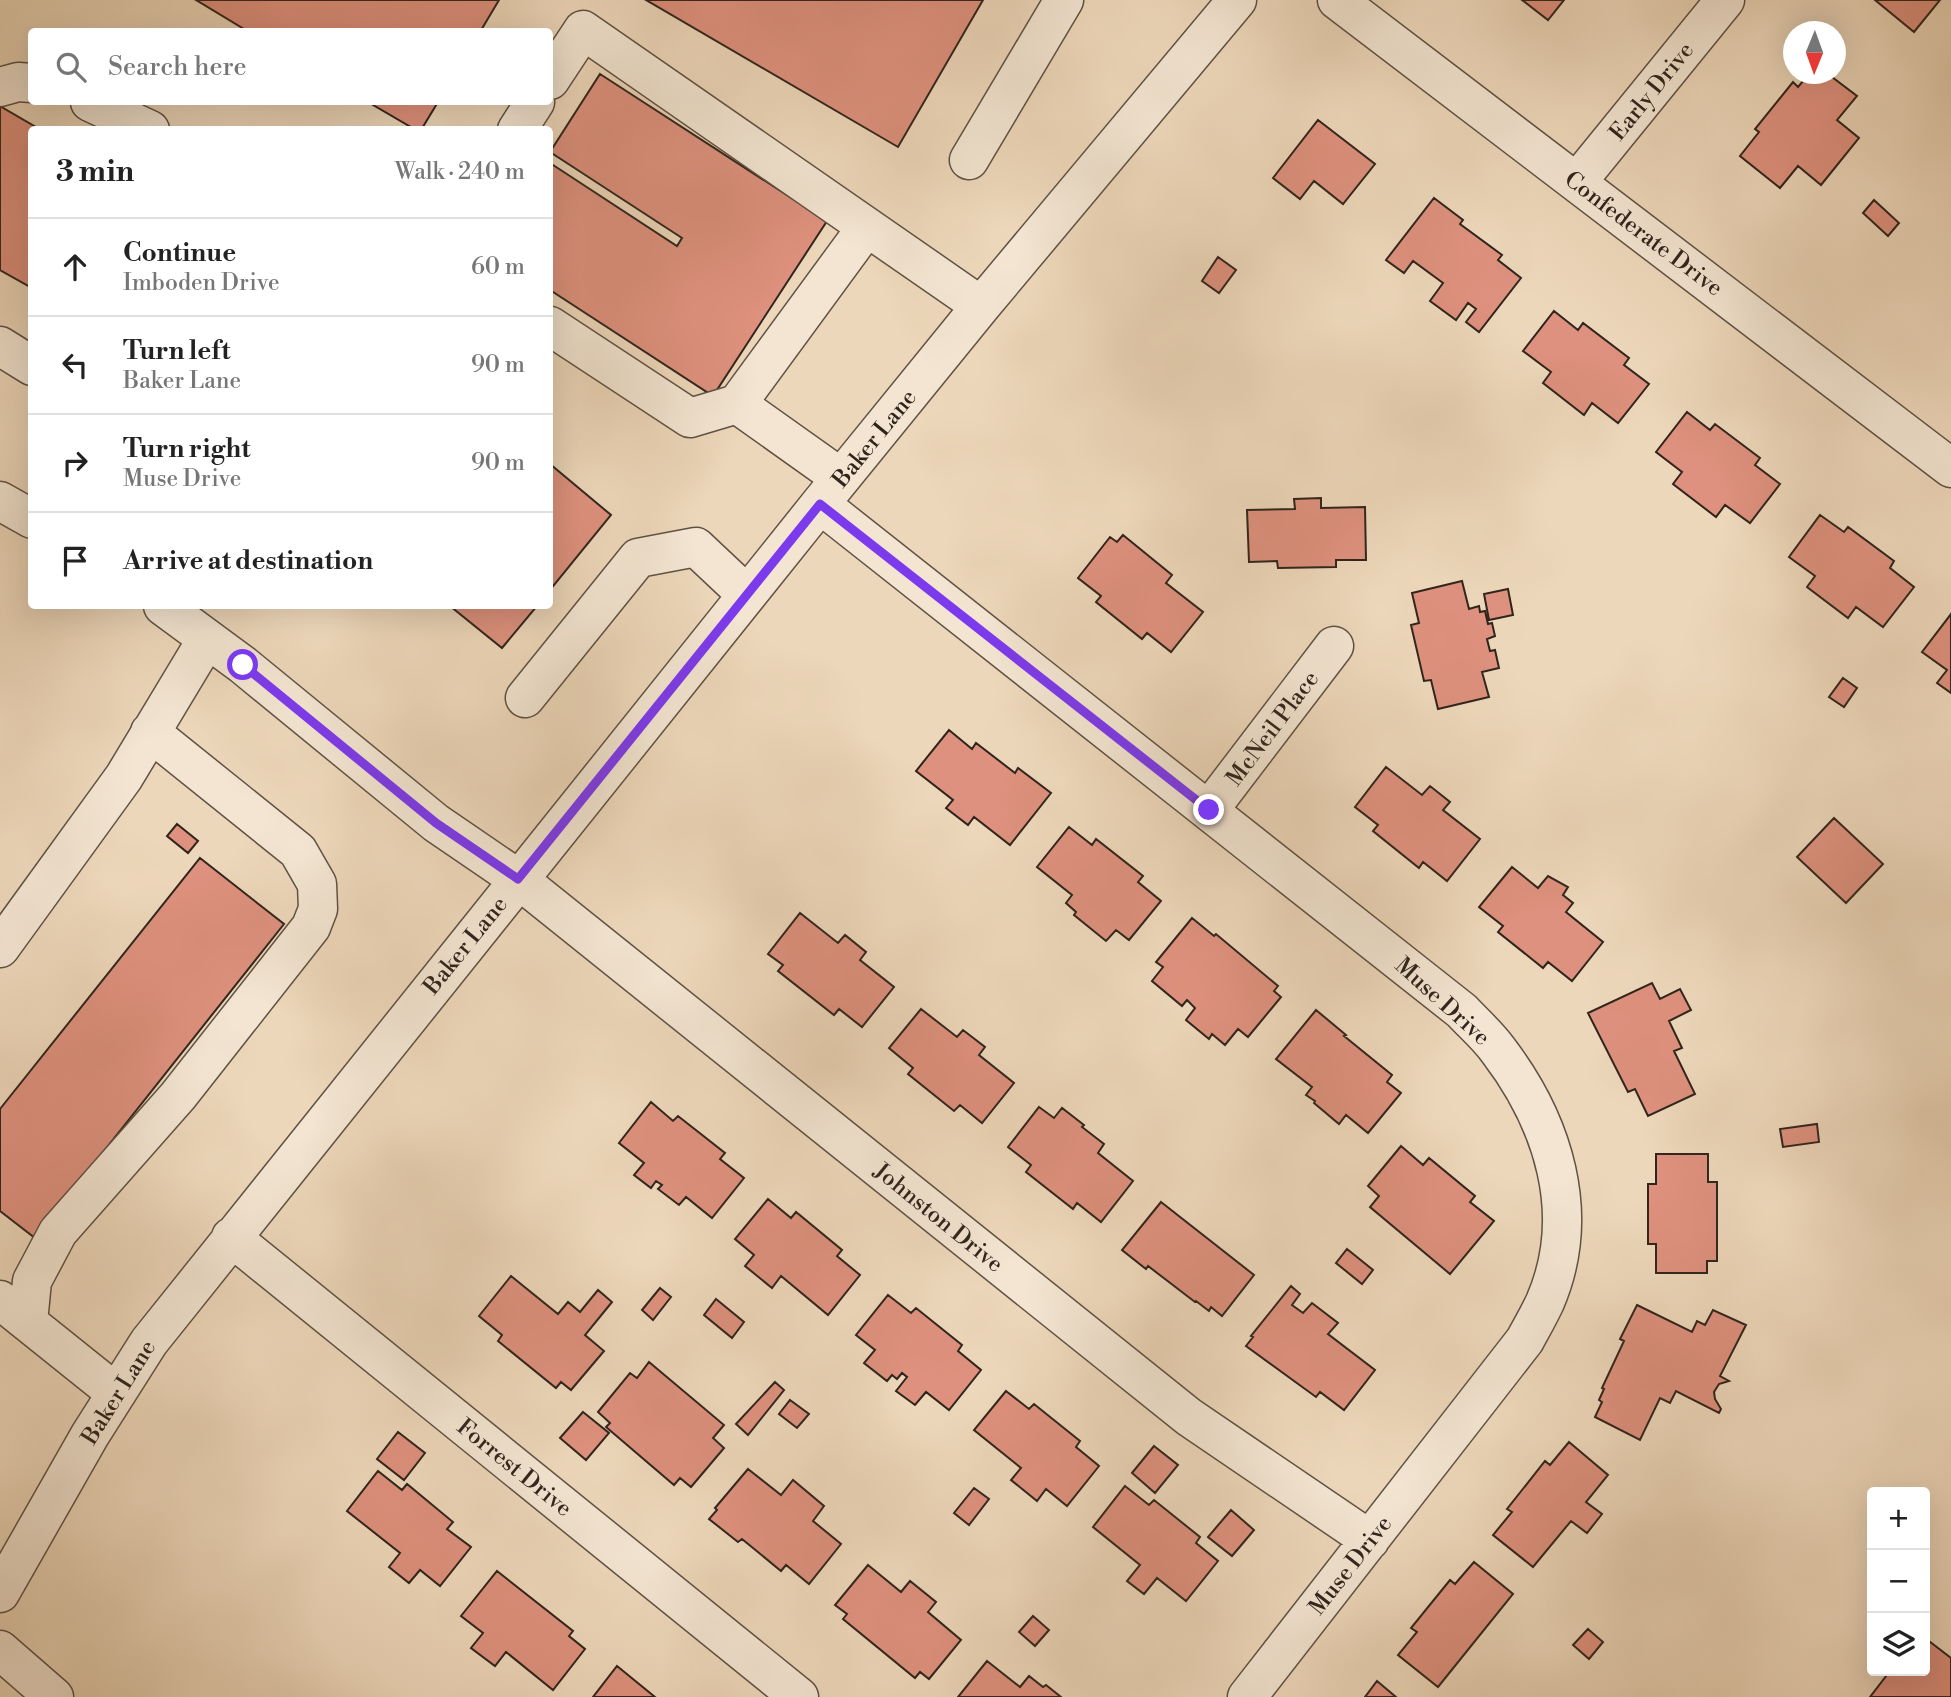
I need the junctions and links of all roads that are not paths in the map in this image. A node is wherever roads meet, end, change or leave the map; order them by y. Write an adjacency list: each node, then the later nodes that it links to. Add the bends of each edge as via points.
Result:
1 (1064, 0): 12 (street)
2 (1237, 0): 15 (street, Baker Lane)
3 (1337, 0): 13 (street, Confederate Drive)
4 (1725, 0): 13 (street, Early Drive)
5 (553, 75): 14 (street, via 583,30)
6 (28, 83): 7 (street)
7 (0, 87)
8 (96, 105): 10 (street)
9 (533, 105): 11 (street)
10 (141, 126)
11 (520, 126)
12 (969, 160)
13 (1577, 182): 20 (street, Confederate Drive)
14 (866, 228): 15 (street); 19 (street)
15 (981, 306): 21 (street, Baker Lane)
16 (553, 328): 19 (street, via 690,418)
17 (0, 346): 18 (street)
18 (28, 364)
19 (737, 404): 21 (street, Muse Drive)
20 (1951, 468)
21 (831, 491): 24 (street, Baker Lane); 30 (street, Muse Drive)
22 (0, 501): 23 (street)
23 (28, 517)
24 (747, 595): 28 (street, via 696,547 638,558); 31 (street, Baker Lane)
25 (167, 609): 26 (street, Johnston Drive)
26 (207, 639): 29 (street); 31 (street, Johnston Drive, via 436,823)
27 (1334, 646): 30 (street, McNeil Place)
28 (525, 698)
29 (150, 732): 32 (street, via 124,777); 34 (street, via 298,851 317,884 318,909 311,927 186,1085 58,1232)
30 (1209, 810): 36 (street, Muse Drive, via 1462,1011 1498,1049 1527,1093 1558,1169 1559,1247 1546,1301 1525,1340)
31 (518, 879): 33 (street, Baker Lane); 36 (street, Johnston Drive, via 1189,1418)
32 (0, 948)
33 (231, 1237): 35 (street, Baker Lane, via 149,1342); 40 (street, Forrest Drive)
34 (14, 1311): 35 (street)
35 (116, 1393): 37 (street, Baker Lane)
36 (1370, 1540): 41 (street, Muse Drive)
37 (0, 1593)
38 (0, 1650): 39 (street)
39 (54, 1697)
40 (799, 1697)
41 (1247, 1697)

